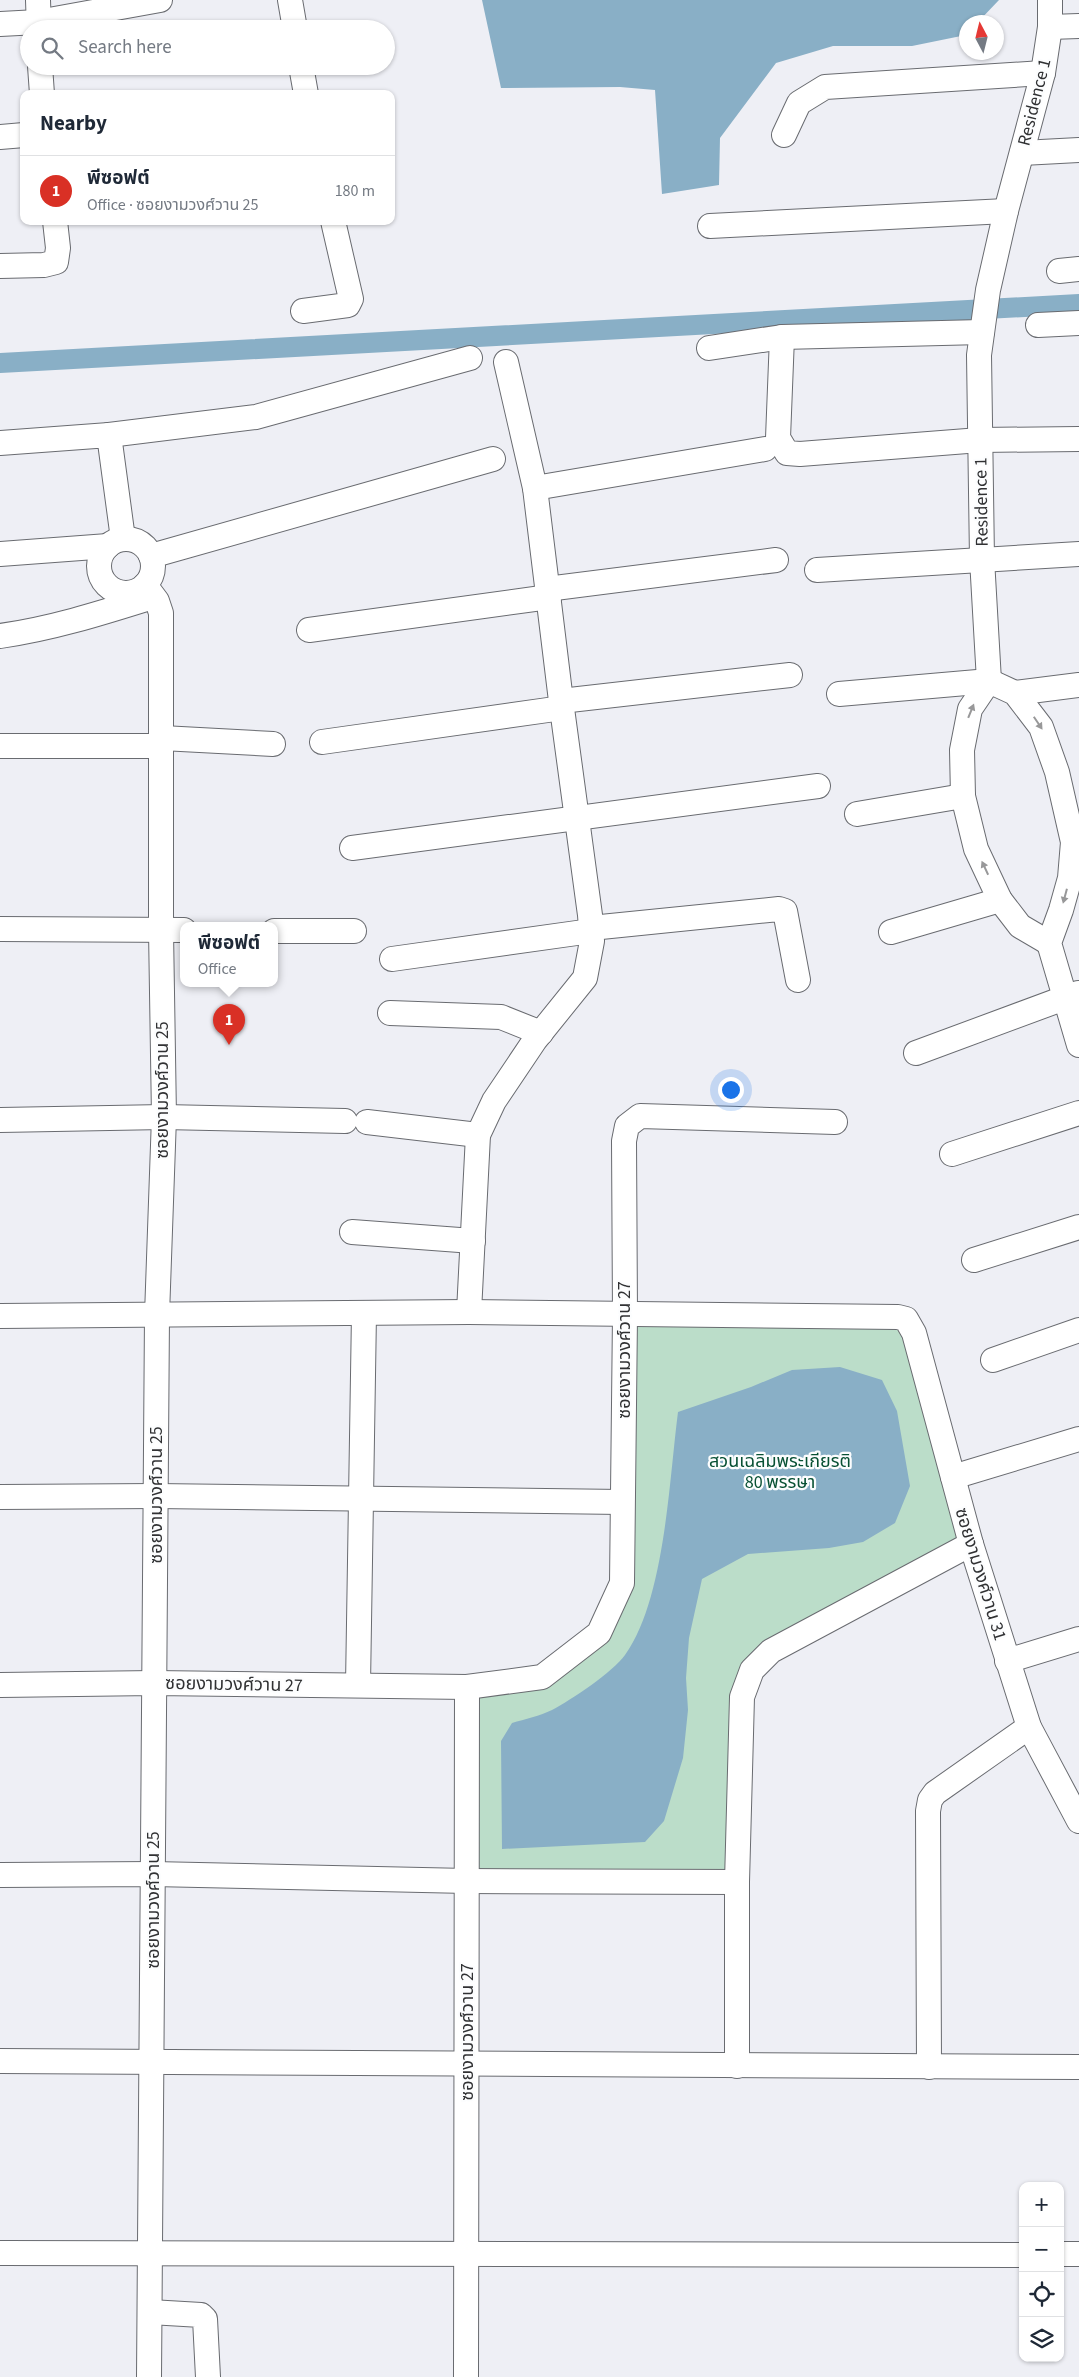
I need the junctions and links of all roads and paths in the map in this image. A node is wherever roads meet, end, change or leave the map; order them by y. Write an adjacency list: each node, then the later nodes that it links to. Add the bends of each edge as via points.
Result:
1 (160, 0): 4 (street)
2 (290, 0): 7 (street)
3 (1050, 0): 10 (street, Residence 1)
4 (38, 17): 6 (street)
5 (20, 20): 8 (street)
6 (22, 20)
7 (293, 20)
8 (0, 24)
9 (1079, 26): 10 (street)
10 (1050, 27): 11 (street, Residence 1)
11 (1043, 73): 17 (street, via 825,87 799,103); 20 (street, Residence 1)
12 (41, 75): 14 (street)
13 (300, 75): 15 (street)
14 (42, 90)
15 (299, 90)
16 (20, 135): 18 (street)
17 (784, 135)
18 (0, 137)
19 (1079, 150): 20 (street)
20 (1022, 152): 21 (street, Residence 1)
21 (1006, 211): 24 (street); 29 (street, Residence 1)
22 (55, 225): 25 (street, via 56,262)
23 (334, 225): 26 (street, via 351,299 348,305 341,307)
24 (710, 226)
25 (0, 266)
26 (303, 311)
27 (1079, 323): 28 (street)
28 (1038, 325)
29 (983, 328): 30 (street); 36 (street, Residence 1, via 979,355)
30 (782, 337): 31 (street); 36 (street, via 778,438 787,453)
31 (709, 348)
32 (470, 358): 34 (street, via 256,417)
33 (506, 362): 40 (street)
34 (109, 435): 37 (street); 41 (street)
35 (1079, 439): 36 (street)
36 (980, 440): 45 (street, Residence 1)
37 (0, 443)
38 (765, 449): 40 (street)
39 (493, 458): 44 (street)
40 (535, 488): 48 (street)
41 (116, 543): 42 (street); 44 (street, via 140,543); 49 (street, via 100,561 102,578 122,592 138,590)
42 (0, 554)
43 (1079, 554): 45 (street)
44 (151, 556): 49 (street, ซอยงามวงศ์วาน 25)
45 (982, 559): 47 (street); 53 (street, Residence 1)
46 (776, 560): 48 (street)
47 (816, 570)
48 (548, 593): 50 (street); 57 (street)
49 (153, 598): 51 (street, via 73,621); 58 (street, ซอยงามวงศ์วาน 25)
50 (309, 630)
51 (0, 636)
52 (790, 675): 57 (street)
53 (989, 680): 55 (street); 56 (street); 63 (street, one-way to 53, via 962,750 970,710)
54 (1079, 685): 55 (street)
55 (1015, 693): 66 (street, one-way to 66, via 1041,727)
56 (839, 694)
57 (561, 705): 59 (street); 65 (street)
58 (162, 742): 60 (street); 61 (street); 70 (street, ซอยงามวงศ์วาน 25)
59 (322, 742)
60 (273, 744)
61 (0, 746)
62 (818, 786): 65 (street)
63 (963, 796): 64 (street); 68 (street, one-way to 63, via 976,849)
64 (857, 814)
65 (577, 817): 67 (street); 72 (street)
66 (1076, 842): 76 (street, one-way to 76, via 1062,910)
67 (352, 848)
68 (1000, 900): 75 (street); 76 (street, via 1020,926)
69 (0, 929): 70 (street)
70 (161, 930): 71 (street); 85 (street, ซอยงามวงศ์วาน 25)
71 (180, 930)
72 (591, 930): 77 (street); 78 (street, via 779,909 785,911 788,922); 81 (street, via 585,978)
73 (278, 931): 74 (street)
74 (354, 931)
75 (891, 932)
76 (1049, 943): 79 (street)
77 (392, 959)
78 (798, 980)
79 (1072, 995): 82 (street); 83 (street)
80 (390, 1013): 81 (street, via 501,1018)
81 (541, 1033): 88 (street, via 494,1101)
82 (1079, 1045)
83 (916, 1053)
84 (1079, 1113): 89 (street)
85 (164, 1117): 86 (street); 88 (street, via 356,1122); 98 (street, ซอยงามวงศ์วาน 25)
86 (0, 1120)
87 (835, 1122): 96 (street, ซอยงามวงศ์วาน 27, via 640,1116 627,1126 624,1141)
88 (478, 1135): 92 (street)
89 (952, 1154)
90 (1079, 1226): 93 (street)
91 (352, 1232): 92 (street)
92 (472, 1241): 94 (street)
93 (974, 1260)
94 (469, 1312): 95 (street); 96 (street)
95 (364, 1313): 98 (street); 105 (street)
96 (625, 1315): 102 (street, ซอยงามวงศ์วาน 31, via 906,1319 914,1333); 106 (street, ซอยงามวงศ์วาน 27)
97 (0, 1316): 98 (street)
98 (157, 1316): 103 (street, ซอยงามวงศ์วาน 25)
99 (1079, 1330): 100 (street)
100 (993, 1360)
101 (1079, 1439): 102 (street)
102 (953, 1477): 107 (street, ซอยงามวงศ์วาน 31)
103 (156, 1496): 104 (street); 105 (street); 110 (street, ซอยงามวงศ์วาน 25)
104 (0, 1497)
105 (361, 1499): 106 (street); 112 (street)
106 (622, 1502): 113 (street, ซอยงามวงศ์วาน 27, via 622,1583 599,1633 542,1678)
107 (971, 1544): 109 (street, ซอยงามวงศ์วาน 31); 119 (street, via 771,1651 752,1670 742,1697)
108 (1079, 1639): 109 (street)
109 (1007, 1661): 114 (street, ซอยงามวงศ์วาน 31)
110 (154, 1683): 111 (street, ซอยงามวงศ์วาน 27); 112 (street, ซอยงามวงศ์วาน 27); 116 (street, ซอยงามวงศ์วาน 25)
111 (0, 1685)
112 (358, 1685): 113 (street, ซอยงามวงศ์วาน 27)
113 (467, 1687): 118 (street, ซอยงามวงศ์วาน 27)
114 (1030, 1727): 115 (street, ซอยงามวงศ์วาน 31); 124 (street, via 935,1793 930,1800)
115 (1079, 1821)
116 (153, 1874): 117 (street); 118 (street); 121 (street, ซอยงามวงศ์วาน 25)
117 (0, 1875)
118 (467, 1881): 119 (street); 122 (street, ซอยงามวงศ์วาน 27)
119 (737, 1882): 123 (street)
120 (0, 2061): 121 (street)
121 (151, 2062): 122 (street); 126 (street, ซอยงามวงศ์วาน 25)
122 (467, 2065): 123 (street); 131 (street, ซอยงามวงศ์วาน 27)
123 (737, 2066): 124 (street)
124 (929, 2067): 125 (street)
125 (1079, 2067)
126 (150, 2251): 127 (street); 131 (street); 132 (street, ซอยงามวงศ์วาน 25)
127 (0, 2253)
128 (1019, 2254): 131 (street)
129 (1064, 2254): 130 (street)
130 (1079, 2254)
131 (466, 2255): 135 (street, ซอยงามวงศ์วาน 27)
132 (150, 2312): 133 (street, ซอยงามวงศ์วาน 25); 134 (street, via 205,2318)
133 (149, 2377)
134 (208, 2377)
135 (466, 2377)

